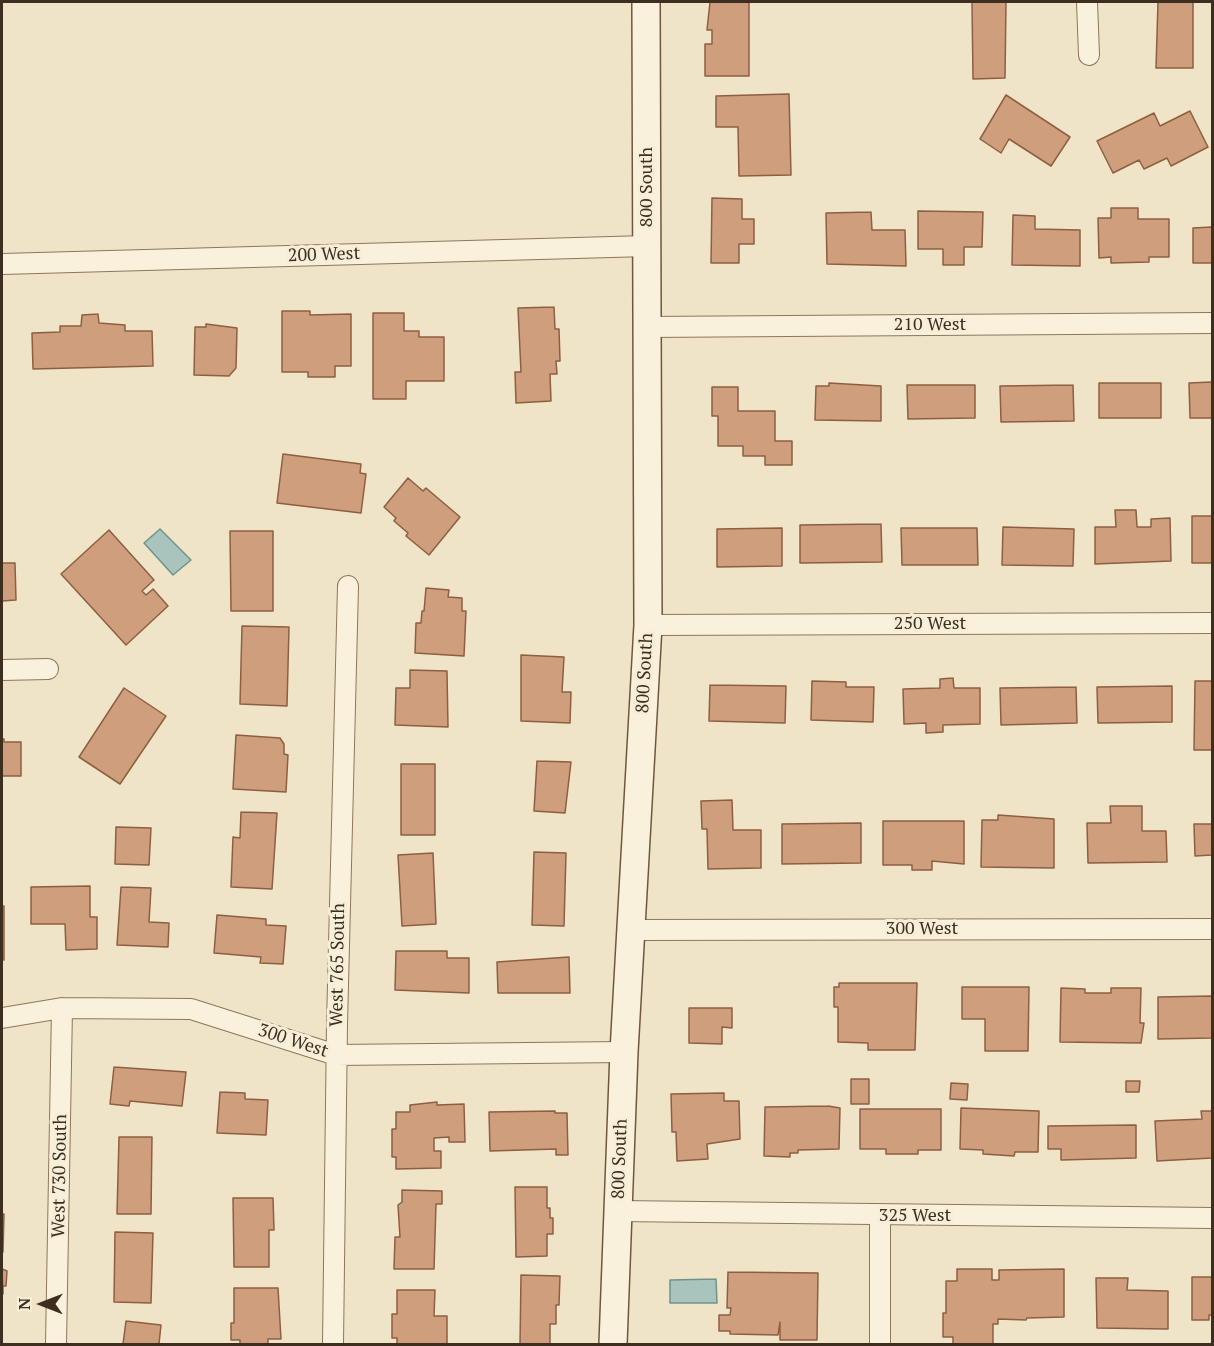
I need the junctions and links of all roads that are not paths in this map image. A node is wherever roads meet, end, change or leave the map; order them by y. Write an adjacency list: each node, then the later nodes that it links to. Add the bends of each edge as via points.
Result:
1 (645, 2): 4 (main road, 800 South)
2 (1087, 2): 3 (street)
3 (1089, 55)
4 (647, 246): 5 (street, 200 West); 7 (main road, 800 South)
5 (2, 264)
6 (1212, 323): 7 (street, 210 West)
7 (647, 327): 10 (main road, 800 South)
8 (348, 586): 18 (street, West 765 South)
9 (1212, 623): 10 (street, 250 West)
10 (648, 625): 14 (main road, 800 South)
11 (2, 669): 12 (street)
12 (48, 669)
13 (1212, 928): 14 (street, 300 West)
14 (631, 930): 17 (main road, 800 South)
15 (63, 1008): 16 (street, 300 West); 18 (street, 300 West, via 191,1009); 22 (street, West 730 South)
16 (2, 1018)
17 (624, 1052): 18 (street, 300 West); 19 (main road, 800 South)
18 (336, 1055): 23 (street, West 765 South)
19 (618, 1211): 20 (street, 325 West); 24 (main road, 800 South)
20 (880, 1215): 21 (street, 325 West); 25 (street)
21 (1212, 1218)
22 (56, 1344)
23 (333, 1344)
24 (613, 1344)
25 (880, 1344)

